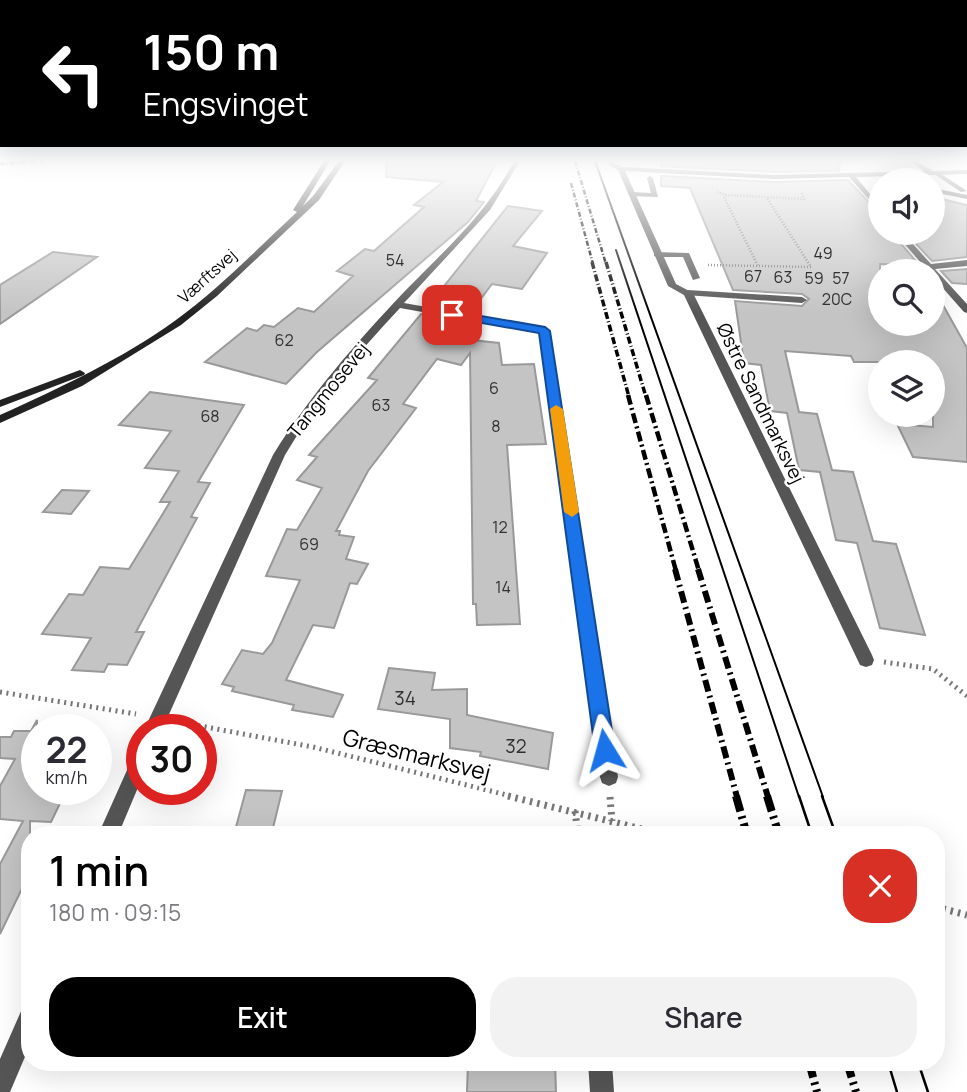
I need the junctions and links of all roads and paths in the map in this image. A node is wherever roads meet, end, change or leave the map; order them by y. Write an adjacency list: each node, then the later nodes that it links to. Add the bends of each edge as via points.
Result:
1 (297, 212): 7 (street, Værftsvej)
2 (300, 212): 7 (street, Værftsvej)
3 (485, 212): 19 (street, Tangmosevej)
4 (639, 212): 9 (street, Østre Sandmarksvej)
5 (731, 212): 14 (path)
6 (776, 212): 14 (path, via 811,267)
7 (295, 216): 21 (street, Værftsvej, via 214,294 178,323)
8 (910, 245): 10 (street)
9 (657, 254): 12 (street, via 684,250); 17 (street, Østre Sandmarksvej, via 672,286)
10 (922, 259)
11 (967, 262): 13 (street)
12 (690, 264): 14 (path); 15 (street)
13 (945, 265)
14 (758, 266)
15 (696, 278)
16 (945, 285): 20 (street)
17 (688, 293): 18 (street); 24 (street, Østre Sandmarksvej)
18 (802, 300)
19 (398, 305): 27 (street, Tangmosevej, via 297,423); 30 (street, via 545,331)
20 (967, 310)
21 (132, 350): 22 (street, Værftsvej); 23 (street, Værftsvej, via 78,384)
22 (0, 404)
23 (0, 419)
24 (866, 660): 26 (path, via 933,668)
25 (0, 692): 28 (path, Græsmarksvej)
26 (967, 696)
27 (161, 714)
28 (126, 718)
29 (217, 733): 32 (path, Græsmarksvej, via 313,747)
30 (609, 777)
31 (126, 793): 33 (street)
32 (575, 811): 34 (path); 35 (path, Græsmarksvej)
33 (112, 826)
34 (577, 826)
35 (632, 826)
36 (945, 909): 37 (path)
37 (967, 915)
38 (21, 1038): 40 (street)
39 (601, 1071): 41 (street)
40 (0, 1087)
41 (602, 1092)

